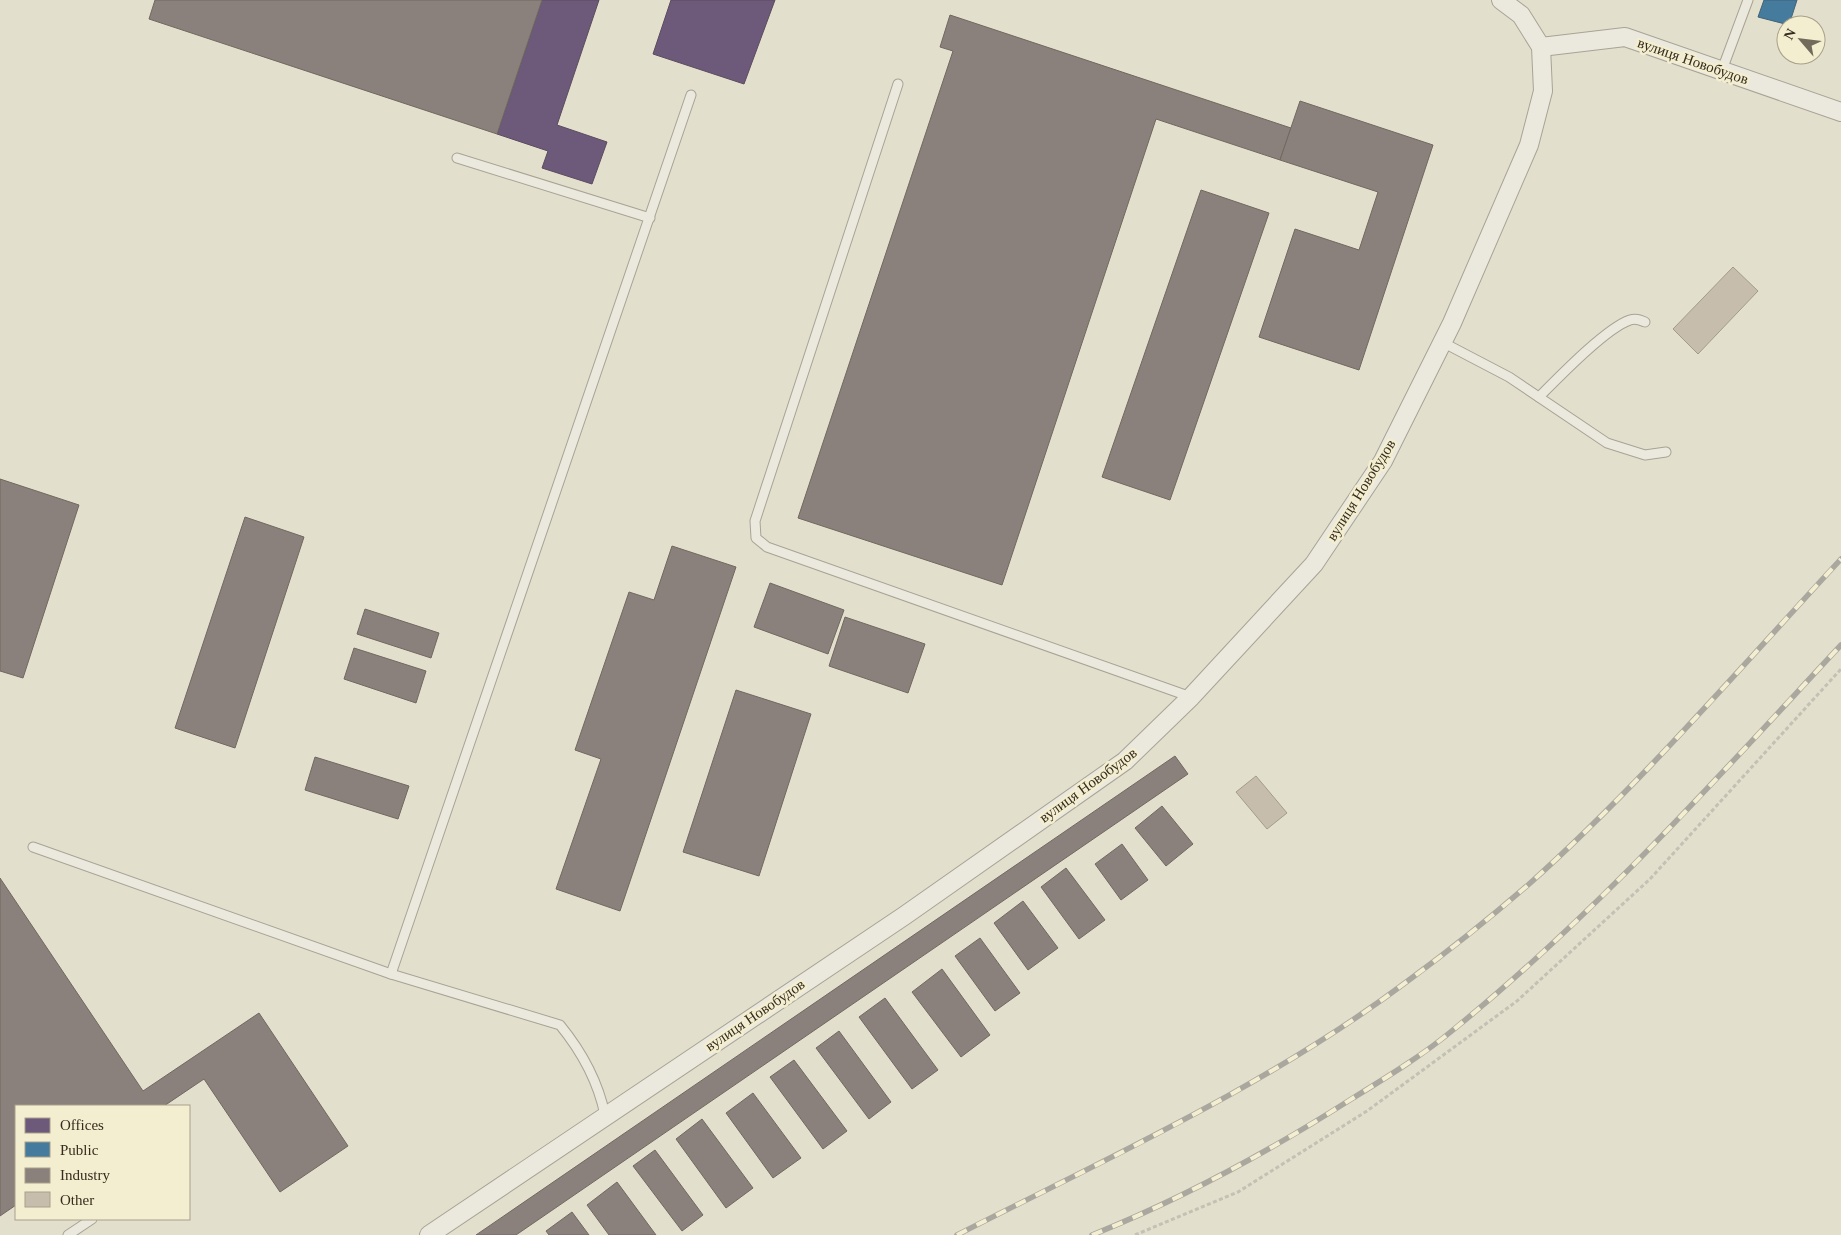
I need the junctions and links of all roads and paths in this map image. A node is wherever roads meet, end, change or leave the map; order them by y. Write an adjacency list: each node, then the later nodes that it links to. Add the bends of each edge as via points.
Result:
1 (1501, 0): 3 (street, вулиця Новобудов, via 1521,15)
2 (1748, 0): 4 (lane)
3 (1541, 47): 4 (street, вулиця Новобудов, via 1624,37); 11 (street, вулиця Новобудов, via 1543,91 1529,145)
4 (1722, 70): 7 (street, вулиця Новобудов)
5 (898, 84): 15 (lane, via 754,521 756,538 767,547)
6 (692, 95): 9 (lane)
7 (1841, 112)
8 (457, 158): 9 (lane)
9 (650, 218): 17 (lane)
10 (1645, 322): 12 (lane, via 1628,320 1604,337)
11 (1442, 342): 12 (lane, via 1509,377); 15 (street, вулиця Новобудов, via 1383,461 1314,564)
12 (1539, 397): 13 (lane, via 1607,442 1646,455)
13 (1666, 452)
14 (1841, 669): 22 (path, via 1650,879 1517,1001 1367,1111 1238,1192)
15 (1191, 697): 18 (street, вулиця Новобудов, via 1125,761 904,916)
16 (33, 847): 17 (lane)
17 (391, 974): 18 (lane, via 560,1024 587,1065 600,1092)
18 (605, 1115): 21 (street, вулиця Новобудов)
19 (90, 1220): 20 (lane)
20 (68, 1235)
21 (429, 1235)
22 (1135, 1235)

